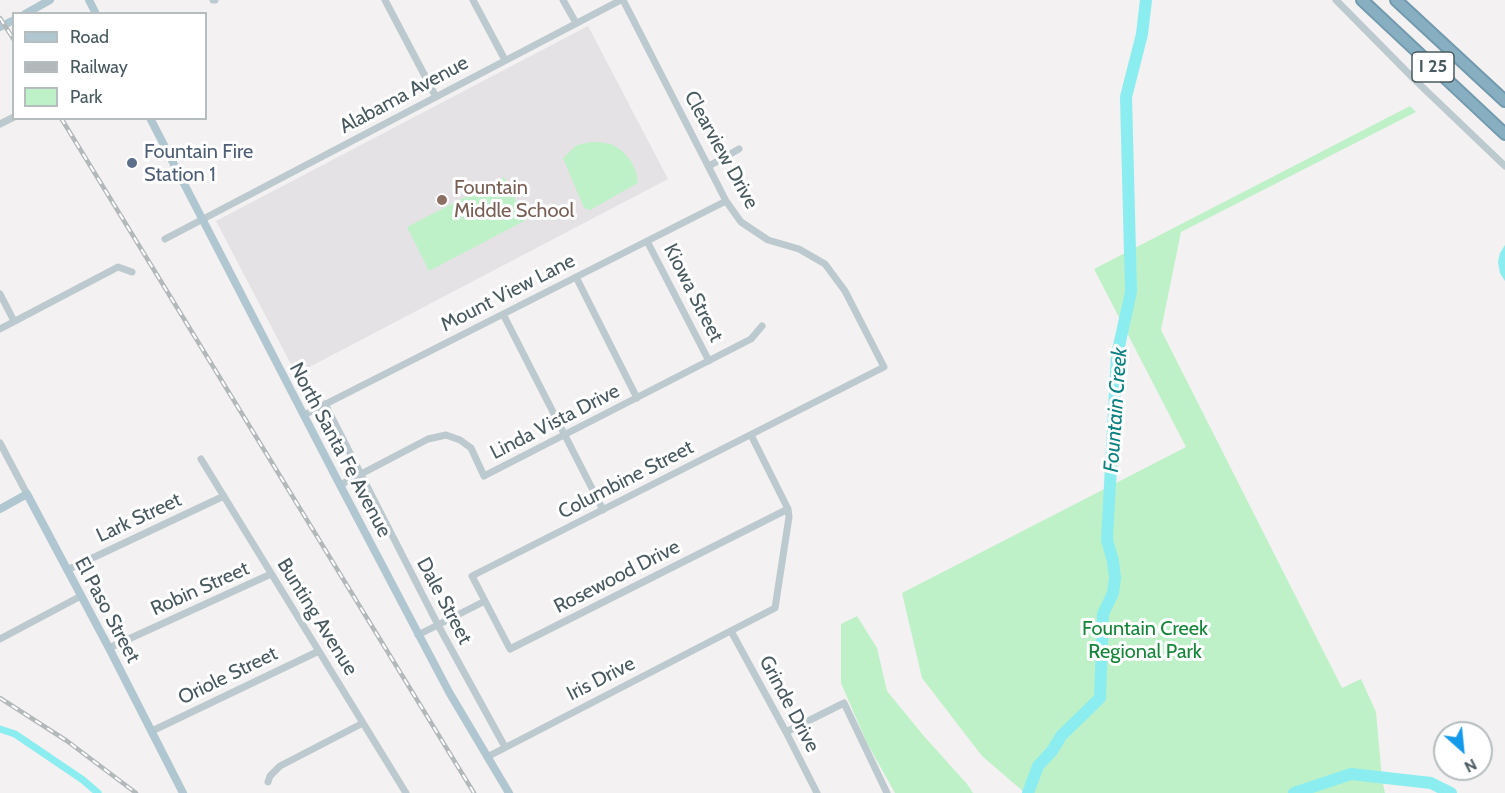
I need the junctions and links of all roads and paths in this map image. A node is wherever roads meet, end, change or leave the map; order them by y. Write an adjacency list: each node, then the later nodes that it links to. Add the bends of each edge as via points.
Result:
1 (50, 0): 9 (main road)
2 (385, 0): 12 (street)
3 (473, 0): 11 (street)
4 (563, 0): 10 (street)
5 (622, 0): 10 (street, Alabama Avenue); 17 (street, Clearview Drive)
6 (1336, 0): 18 (street)
7 (1362, 0): 15 (highway, I 25)
8 (1396, 0): 13 (highway, I 25)
9 (29, 12)
10 (576, 23): 11 (street, Alabama Avenue)
11 (505, 60): 12 (street, Alabama Avenue)
12 (436, 97): 20 (street, Alabama Avenue)
13 (1505, 101)
14 (151, 120): 20 (main road, North Santa Fe Avenue)
15 (1505, 134)
16 (739, 149): 17 (street)
17 (709, 166): 19 (street, Clearview Drive)
18 (1505, 166)
19 (726, 201): 22 (street, Mount View Lane); 31 (street, Clearview Drive, via 741,222 768,240 799,249 825,264 846,291)
20 (202, 219): 21 (street, Alabama Avenue); 34 (main road, North Santa Fe Avenue)
21 (165, 239)
22 (647, 241): 24 (street, Mount View Lane); 30 (street, Kiowa Street)
23 (132, 272): 27 (street, via 118,267)
24 (576, 277): 26 (street, Mount View Lane); 32 (street)
25 (0, 294): 27 (street)
26 (503, 314): 33 (street, Mount View Lane); 35 (street)
27 (14, 321): 29 (street)
28 (762, 326): 30 (street, Linda Vista Drive, via 751,339)
29 (0, 328)
30 (709, 361): 32 (street, Linda Vista Drive)
31 (884, 367): 36 (street, Columbine Street)
32 (637, 398): 35 (street, Linda Vista Drive)
33 (325, 404): 34 (street, Mount View Lane); 39 (street, Dale Street)
34 (304, 415): 40 (main road, North Santa Fe Avenue)
35 (565, 435): 39 (street, Linda Vista Drive, via 484,476 471,448 446,435 428,439); 45 (street)
36 (751, 435): 44 (street); 45 (street, Columbine Street)
37 (0, 443): 41 (street, El Paso Street)
38 (201, 459): 42 (street, Bunting Avenue)
39 (360, 474): 40 (street, Linda Vista Drive); 50 (street, Dale Street)
40 (340, 485): 52 (main road, North Santa Fe Avenue)
41 (27, 494): 43 (main road); 46 (main road, El Paso Street)
42 (224, 496): 46 (street, Lark Street); 47 (street, Bunting Avenue)
43 (0, 509)
44 (788, 509): 49 (street, Rosewood Drive, via 510,650); 51 (street, via 775,608)
45 (603, 510): 49 (street, Columbine Street, via 472,576)
46 (67, 570): 48 (main road, El Paso Street)
47 (272, 574): 54 (street, Robin Street); 55 (street, Bunting Avenue)
48 (81, 596): 53 (street); 54 (main road, El Paso Street)
49 (484, 601): 50 (street)
50 (438, 625): 52 (street); 59 (street, Dale Street)
51 (731, 631): 58 (street, Grinde Drive); 59 (street, Iris Drive)
52 (418, 635): 60 (main road, North Santa Fe Avenue)
53 (0, 639)
54 (109, 648): 57 (main road, El Paso Street)
55 (319, 651): 56 (street, Bunting Avenue); 57 (street, Oriole Street)
56 (363, 723): 61 (street, via 280,766); 63 (street, Bunting Avenue)
57 (152, 731): 62 (main road, El Paso Street)
58 (786, 732): 65 (street, Grinde Drive); 66 (street, via 844,703)
59 (505, 747): 60 (street, Iris Drive)
60 (487, 757): 64 (main road, North Santa Fe Avenue)
61 (268, 782)
62 (183, 793)
63 (406, 793)
64 (509, 793)
65 (817, 793)
66 (887, 793)

